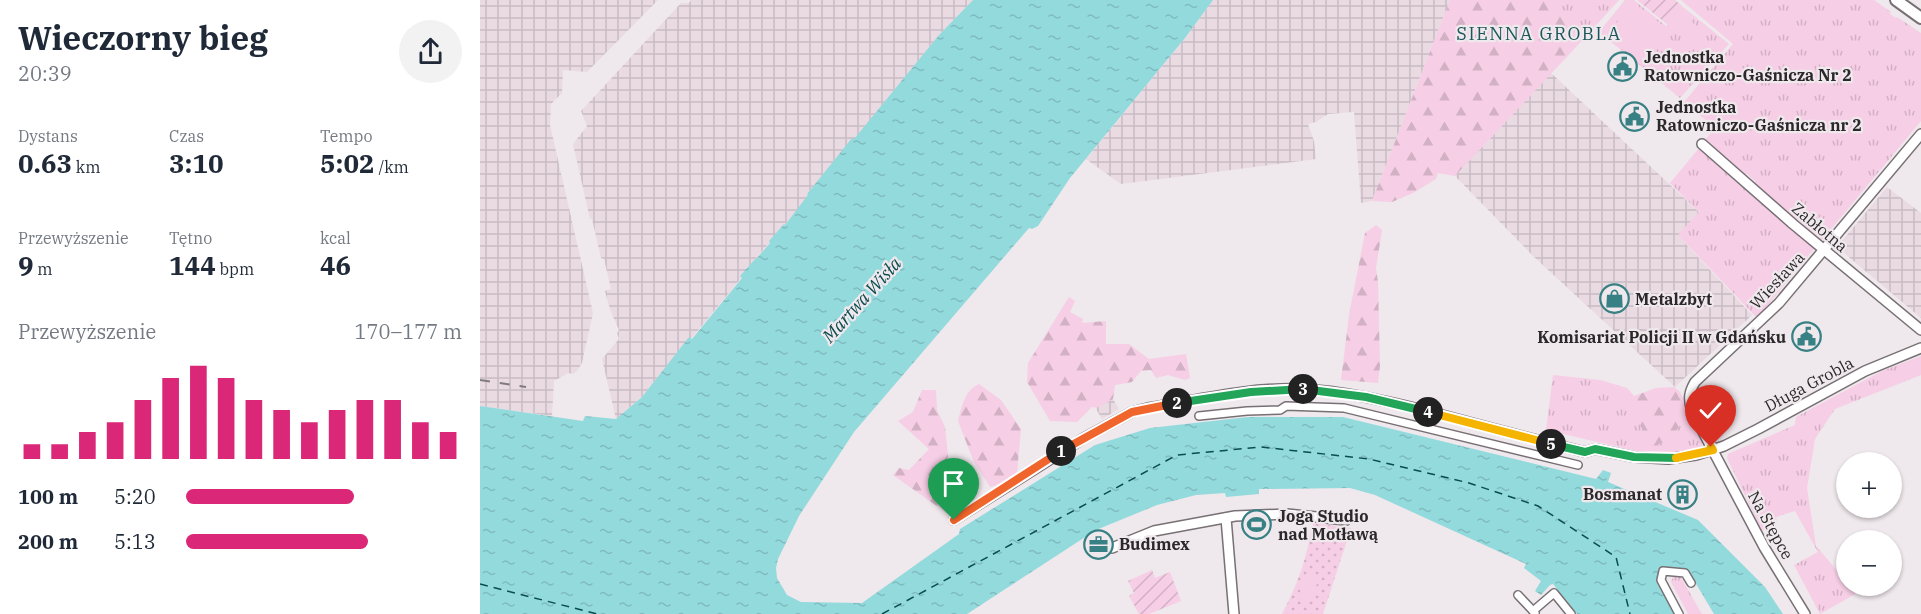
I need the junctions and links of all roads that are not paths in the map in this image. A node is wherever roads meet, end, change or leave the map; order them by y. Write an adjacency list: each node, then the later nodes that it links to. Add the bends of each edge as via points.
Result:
1 (1902, 2): 2 (street)
2 (1921, 18)
3 (1921, 134): 5 (street, Wiesława)
4 (1702, 144): 5 (street, Zabłotna)
5 (1824, 251): 6 (street, Zabłotna); 9 (street, Wiesława, via 1779,303 1690,390 1692,411)
6 (1921, 330)
7 (1921, 348): 9 (street, Długa Grobla, via 1866,371)
8 (1199, 416): 10 (street, via 1280,410 1286,406 1344,408)
9 (1713, 450): 12 (street, via 1668,459 1595,449 1585,452 1366,397 1309,390 1257,391 1132,412); 22 (street, Na Stępce)
10 (1578, 465)
11 (1226, 518): 13 (street, via 1287,513); 14 (street, via 1154,531); 18 (street)
12 (954, 520)
13 (1346, 520)
14 (1112, 548)
15 (1691, 583): 21 (street, via 1685,573 1668,570 1661,574)
16 (1518, 595): 17 (street)
17 (1532, 610): 19 (street); 20 (street, via 1554,593)
18 (1234, 614)
19 (1521, 614)
20 (1571, 614)
21 (1679, 614)
22 (1804, 614)

